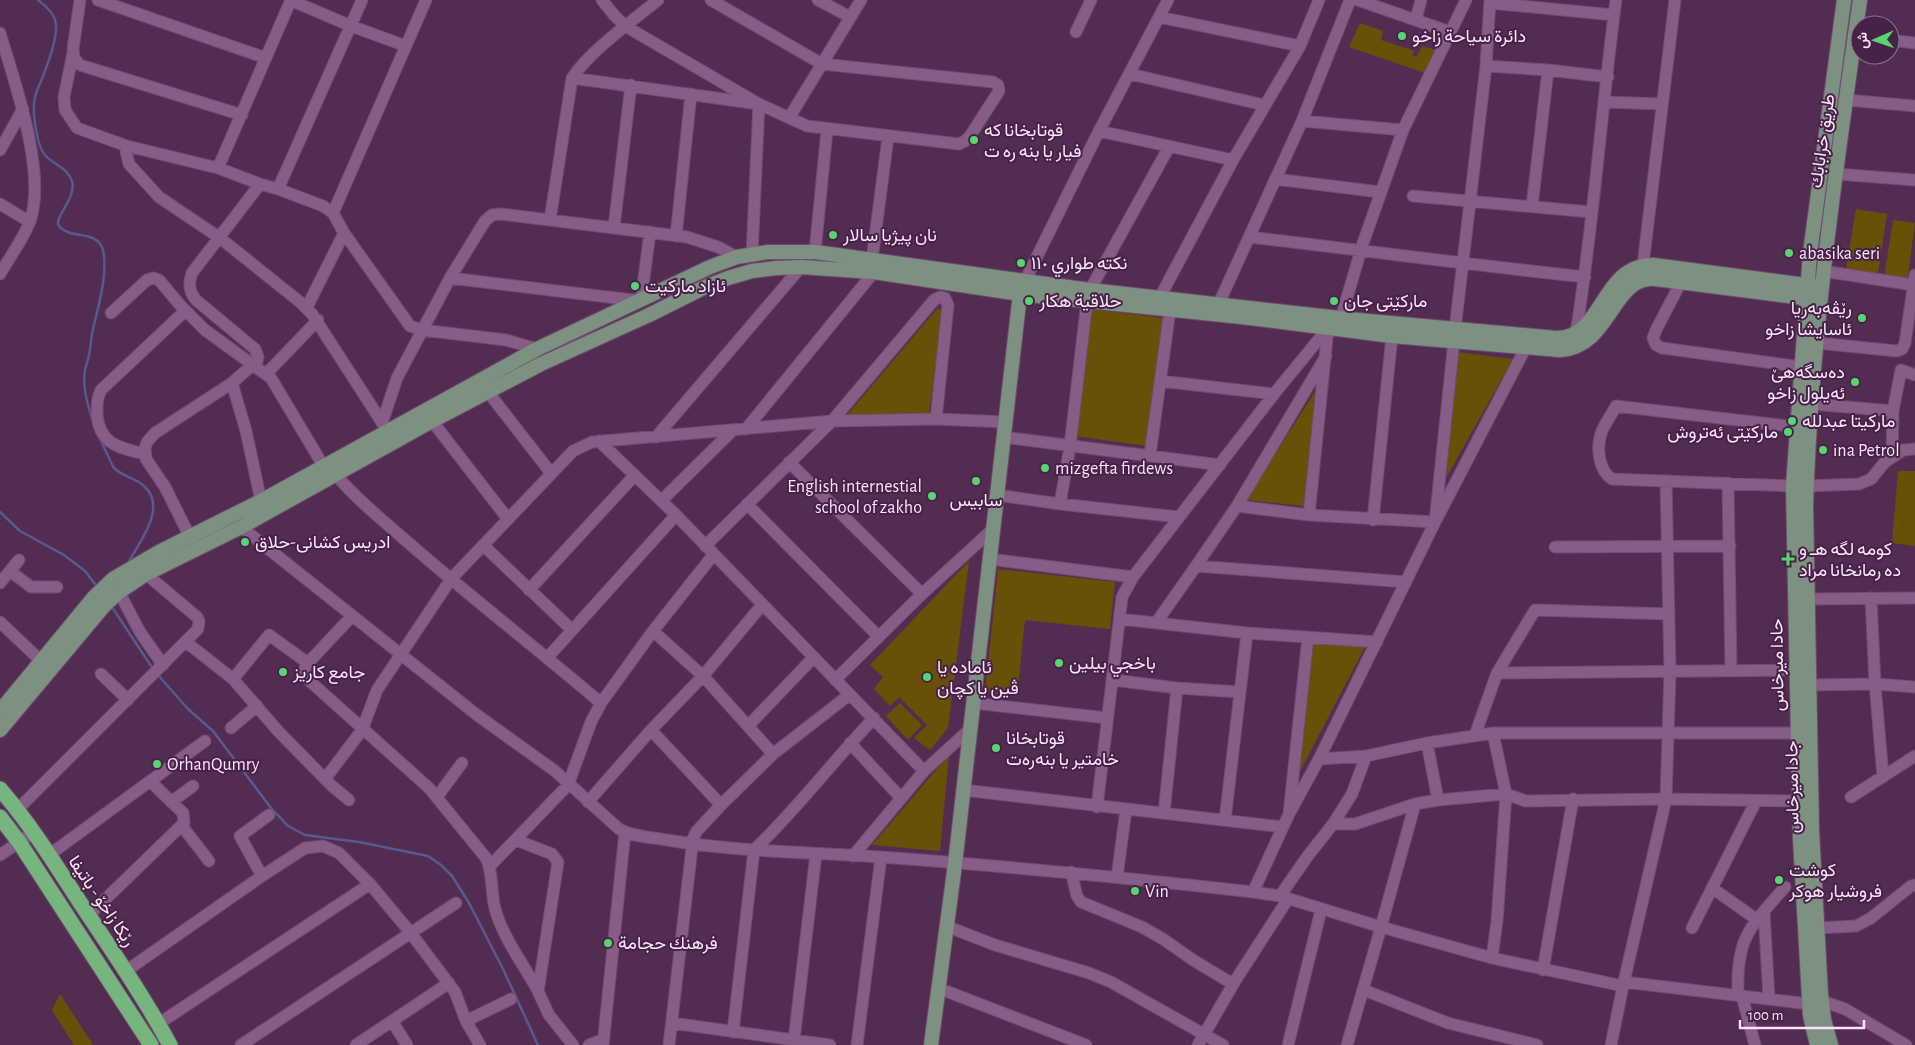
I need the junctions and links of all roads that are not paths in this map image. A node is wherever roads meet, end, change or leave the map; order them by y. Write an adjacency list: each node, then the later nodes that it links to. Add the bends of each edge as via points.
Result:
1 (80, 0): 37 (street)
2 (98, 0): 38 (street)
3 (290, 0): 28 (street); 38 (street)
4 (362, 0): 28 (street)
5 (426, 0): 35 (street)
6 (602, 0): 29 (street)
7 (658, 0): 29 (street)
8 (711, 0): 39 (street)
9 (818, 0): 25 (street)
10 (861, 0): 25 (street)
11 (1091, 0): 30 (street)
12 (1168, 0): 26 (street)
13 (1319, 0): 36 (street)
14 (1350, 0): 57 (street)
15 (1358, 0): 27 (street)
16 (1421, 0): 27 (street)
17 (1466, 0): 31 (street)
18 (1616, 0): 23 (street)
19 (1675, 0): 51 (street)
20 (1844, 0): 102 (main road, via 1812,234)
21 (1860, 0): 24 (main road, طريق خرابابك)
22 (1490, 1): 23 (street); 41 (street)
23 (1614, 15): 44 (street)
24 (1859, 15)
25 (850, 17): 39 (street)
26 (1159, 17): 36 (street); 43 (street)
27 (1416, 19): 31 (street)
28 (351, 26): 35 (street); 71 (street)
29 (625, 26): 45 (street); 50 (street)
30 (1076, 32)
31 (1450, 32): 59 (street)
32 (0, 33): 54 (street)
33 (1900, 41): 34 (street)
34 (1915, 43)
35 (406, 46): 78 (street)
36 (1300, 46): 52 (street)
37 (73, 54): 55 (street, via 77,62 85,66); 62 (street, via 64,97 70,119 77,128)
38 (266, 58): 55 (street)
39 (822, 64): 56 (street); 61 (street, via 998,85 998,93 962,143)
40 (1853, 65): 48 (main road, طريق خرابابك)
41 (1486, 66): 42 (street); 74 (street)
42 (1548, 70): 44 (street); 76 (street)
43 (1130, 74): 52 (street); 60 (street)
44 (1608, 77): 49 (street)
45 (572, 78): 46 (street); 79 (street)
46 (631, 85): 47 (street); 81 (street)
47 (691, 94): 50 (street); 84 (street)
48 (1846, 100): 53 (street); 67 (main road, طريق خرابابك)
49 (1604, 102): 51 (street); 77 (street)
50 (759, 104): 56 (street); 89 (street)
51 (1662, 104): 92 (street)
52 (1264, 105): 65 (street)
53 (1915, 106)
54 (22, 109): 64 (street); 80 (street, via 34,174 34,206)
55 (242, 115): 66 (street)
56 (789, 118): 58 (street)
57 (1302, 121): 59 (street); 68 (street)
58 (827, 130): 61 (street); 88 (street)
59 (1403, 130): 72 (street)
60 (1099, 131): 63 (street); 101 (street)
61 (888, 137): 93 (street)
62 (127, 146): 66 (street); 86 (street, via 129,164 159,196)
63 (1169, 148): 65 (street); 103 (street)
64 (0, 150)
65 (1233, 160): 104 (street)
66 (218, 168): 70 (street)
67 (1836, 174): 69 (street); 95 (main road, طريق خرابابك)
68 (1275, 179): 72 (street); 85 (street)
69 (1915, 180)
70 (260, 184): 71 (street); 86 (street)
71 (278, 188): 78 (street, via 323,206)
72 (1380, 192): 87 (street)
73 (1413, 196): 74 (street)
74 (1469, 202): 76 (street); 91 (street)
75 (0, 204): 80 (street)
76 (1532, 206): 77 (street)
77 (1591, 212): 97 (street)
78 (333, 214): 83 (street)
79 (550, 220): 81 (street); 98 (street, via 501,214 490,217)
80 (30, 222): 96 (street)
81 (614, 227): 82 (street)
82 (650, 232): 84 (street); 105 (street)
83 (344, 233): 107 (street); 115 (street, via 405,321)
84 (676, 236): 90 (street, via 708,242)
85 (1249, 237): 87 (street); 106 (street)
86 (220, 238): 107 (street); 123 (street, via 192,273 190,290 196,300 255,349 258,357)
87 (1361, 250): 91 (street); 111 (street)
88 (815, 252): 89 (main road); 93 (main road)
89 (752, 254): 90 (main road)
90 (737, 257): 105 (main road)
91 (1462, 264): 97 (street); 118 (street)
92 (1643, 265): 102 (main road, via 1653,264); 117 (main road, via 1619,278 1588,322)
93 (873, 266): 94 (main road); 101 (main road); 141 (street)
94 (801, 267): 128 (main road, via 752,271 716,282); 143 (street)
95 (1823, 271): 99 (street); 102 (main road, طريق خرابابك)
96 (0, 274)
97 (1585, 277): 117 (street)
98 (450, 278): 105 (street); 115 (street)
99 (1914, 280): 119 (street, via 1902,349)
100 (1681, 282): 102 (main road); 120 (main road, via 1651,278 1635,283 1626,290 1596,332 1580,346 1560,350); 125 (street, via 1652,338 1656,345)
101 (1022, 287): 103 (main road); 138 (main road)
102 (1815, 292): 119 (main road, جادا ميرخاس); 125 (main road, حادا ميرخاس)
103 (1089, 296): 104 (main road); 109 (main road); 146 (street)
104 (1160, 298): 106 (main road)
105 (640, 301): 121 (main road)
106 (1219, 303): 111 (main road)
107 (307, 307): 112 (street)
108 (185, 310): 110 (street, via 159,280 153,278); 123 (street, via 205,330); 148 (street, via 101,390 97,398 102,433 124,449)
109 (1170, 310): 114 (main road); 129 (street)
110 (111, 313)
111 (1340, 318): 113 (main road)
112 (318, 320): 126 (street); 139 (street)
113 (1371, 327): 114 (main road); 116 (main road)
114 (1328, 328): 122 (street); 132 (street)
115 (422, 330): 121 (street, via 506,340); 139 (street, via 397,378)
116 (1389, 331): 118 (main road); 170 (street)
117 (1576, 333): 118 (main road, via 1556,338)
118 (1454, 335): 120 (main road); 171 (street)
119 (1817, 343): 133 (main road, جادا ميرخاس)
120 (1526, 348): 171 (street)
121 (537, 349): 124 (main road)
122 (1326, 356): 165 (street); 167 (street)
123 (254, 364): 126 (street); 130 (street)
124 (505, 367): 128 (main road); 139 (main road)
125 (1802, 367): 140 (main road, حادا ميرخاس)
126 (266, 374): 153 (street, via 278,388)
127 (1915, 374): 134 (street, via 1901,370)
128 (514, 378): 131 (main road)
129 (1160, 381): 132 (street); 149 (street)
130 (232, 383): 148 (street, via 155,433 147,442); 161 (street)
131 (488, 392): 136 (main road); 154 (street)
132 (1274, 394): 152 (street)
133 (1812, 404): 134 (street); 159 (main road, جادا ميرخاس)
134 (1893, 411): 150 (street)
135 (936, 419): 137 (street); 137 (street, via 948,305 945,298 940,297 934,300); 138 (street)
136 (432, 421): 155 (main road); 169 (street)
137 (832, 421): 141 (street); 151 (street)
138 (1005, 422): 144 (main road)
139 (385, 427): 153 (main road)
140 (1797, 427): 157 (street, via 1616,406 1602,431 1599,445 1600,462 1606,476 1621,481); 159 (main road, حادا ميرخاس)
141 (746, 429): 142 (street)
142 (733, 430): 143 (street); 162 (street)
143 (656, 437): 145 (street)
144 (1003, 437): 146 (street); 160 (main road)
145 (599, 441): 154 (street, via 579,447); 156 (street)
146 (1070, 446): 149 (street); 164 (street)
147 (1915, 449): 150 (street, via 1903,450)
148 (145, 454): 174 (street)
149 (1150, 455): 152 (street)
150 (1892, 458): 159 (street, via 1872,479 1859,484)
151 (789, 462): 163 (street); 194 (street)
152 (1220, 464): 168 (street)
153 (324, 467): 161 (main road)
154 (551, 473): 169 (street)
155 (336, 475): 172 (main road); 188 (street)
156 (635, 475): 162 (street); 192 (street)
157 (1666, 481): 158 (street); 179 (street)
158 (1728, 484): 159 (street); 177 (street)
159 (1800, 486): 195 (main road, جادا ميرخاس); 218 (main road, حادا ميرخاس)
160 (997, 495): 164 (street); 173 (main road)
161 (261, 501): 174 (main road)
162 (661, 501): 166 (street)
163 (747, 504): 176 (street); 208 (street)
164 (1060, 504): 168 (street)
165 (1237, 506): 167 (street); 184 (street)
166 (676, 515): 176 (street); 205 (street)
167 (1309, 515): 170 (street)
168 (1179, 517): 187 (street)
169 (508, 519): 175 (street)
170 (1373, 520): 171 (street)
171 (1435, 522): 189 (street)
172 (241, 527): 181 (main road); 201 (street)
173 (993, 529): 182 (main road); 194 (street)
174 (190, 537): 181 (main road)
175 (483, 545): 188 (street); 192 (street)
176 (705, 546): 180 (street)
177 (1730, 546): 179 (street); 219 (street)
178 (1555, 547): 179 (street)
179 (1668, 547): 200 (street)
180 (714, 554): 199 (street); 206 (street)
181 (163, 557): 186 (main road); 198 (main road, via 113,579)
182 (990, 559): 187 (street); 234 (main road)
183 (19, 560): 185 (street)
184 (1196, 566): 189 (street); 204 (street)
185 (10, 572): 190 (street); 191 (street, via 31,587)
186 (146, 574): 193 (main road); 210 (street, via 197,617 198,629)
187 (1133, 578): 202 (street, via 1122,598)
188 (451, 580): 212 (street); 213 (street)
189 (1406, 582): 211 (street)
190 (0, 583)
191 (57, 587)
192 (529, 590): 205 (street)
193 (119, 592): 198 (main road); 217 (street, via 140,632)
194 (922, 594): 208 (street)
195 (1808, 598): 196 (street); 228 (main road, جادا ميرخاس)
196 (1871, 598): 197 (street); 227 (street)
197 (1915, 598)
198 (99, 602): 215 (main road); 243 (main road)
199 (762, 605): 214 (street); 223 (street)
200 (1669, 614): 220 (street); 221 (street, via 1535,610)
201 (352, 616): 212 (street); 216 (street)
202 (1120, 619): 204 (street); 226 (street)
203 (0, 622): 215 (street)
204 (1156, 623): 207 (street)
205 (572, 630): 213 (street)
206 (653, 631): 223 (street); 235 (street)
207 (1247, 632): 209 (street); 231 (street)
208 (879, 637): 225 (street)
209 (1308, 637): 211 (street); 284 (street)
210 (186, 642): 217 (street); 224 (street)
211 (1377, 642): 256 (street)
212 (402, 656): 244 (street, via 377,690); 262 (street, via 555,771)
213 (548, 657): 235 (street)
214 (813, 658): 225 (street); 240 (street)
215 (41, 661): 237 (main road)
216 (308, 663): 224 (street, via 269,635); 244 (street, via 304,672 307,680)
217 (163, 665): 233 (street)
218 (1796, 670): 219 (street); 247 (main road, حادا ميرخاس)
219 (1730, 671): 220 (street)
220 (1670, 672): 221 (street); 248 (street)
221 (1497, 673): 249 (street)
222 (102, 674): 233 (street)
223 (702, 676): 240 (street); 245 (street)
224 (233, 679): 236 (street)
225 (835, 680): 232 (street)
226 (1113, 680): 230 (street); 239 (street)
227 (1875, 684): 228 (street); 229 (street); 259 (street)
228 (1809, 685): 321 (main road, جادا ميرخاس)
229 (1915, 687)
230 (1177, 688): 231 (street); 283 (street)
231 (1240, 692): 287 (street)
232 (850, 695): 238 (street); 253 (street)
233 (128, 700): 281 (street)
234 (973, 702): 239 (street); 242 (main road)
235 (601, 704): 262 (street, via 590,722)
236 (257, 706): 241 (street); 260 (street)
237 (1, 708)
238 (874, 718): 251 (street); 258 (street)
239 (1108, 718): 280 (street)
240 (748, 726): 253 (street)
241 (231, 728)
242 (970, 729): 258 (street); 265 (main road)
243 (0, 730)
244 (362, 730): 260 (street); 267 (street)
245 (651, 730): 277 (street); 279 (street)
246 (1493, 733): 248 (street); 249 (street); 266 (street)
247 (1797, 733): 248 (street); 275 (main road, حادا ميرخاس)
248 (1669, 734): 271 (street)
249 (1475, 735): 252 (street)
250 (205, 741): 261 (street)
251 (850, 743): 269 (street); 296 (street)
252 (1427, 743): 254 (street); 273 (street)
253 (773, 754): 279 (street)
254 (1366, 756): 256 (street); 288 (street, via 1357,785)
255 (1915, 756): 259 (street)
256 (1319, 759): 284 (street)
257 (462, 763): 267 (street)
258 (924, 771): 269 (street)
259 (1883, 777): 268 (street)
260 (325, 778): 272 (street)
261 (150, 781): 276 (street); 297 (street)
262 (568, 785): 277 (street); 293 (street)
263 (193, 786): 276 (street)
264 (0, 789): 281 (highway, رێکا زاخۆ - باتیفا)
265 (963, 790): 280 (street); 303 (main road)
266 (1506, 794): 270 (street, via 1526,800); 273 (street); 323 (street)
267 (437, 797): 304 (street)
268 (1851, 797)
269 (901, 798): 300 (street)
270 (1573, 799): 271 (street); 324 (street)
271 (1666, 799): 274 (street); 328 (street)
272 (349, 800)
273 (1438, 800): 278 (street)
274 (1756, 800): 275 (street); 311 (street)
275 (1798, 801): 335 (main road, حادا ميرخاس)
276 (171, 802): 289 (street, via 184,816)
277 (588, 802): 292 (street)
278 (1415, 804): 288 (street, via 1355,824); 319 (street)
279 (721, 805): 295 (street, via 696,832)
280 (1097, 806): 282 (street)
281 (17, 810): 291 (highway, رێکا زاخۆ - باتیفا)
282 (1126, 810): 283 (street); 307 (street)
283 (1164, 813): 287 (street)
284 (1289, 814): 290 (street)
285 (269, 815): 306 (street, via 240,836)
286 (0, 817): 294 (highway)
287 (1224, 820): 290 (street)
288 (1333, 824): 313 (street, via 1307,857)
289 (182, 826): 302 (street); 316 (street)
290 (1283, 827): 312 (street)
291 (34, 832): 294 (street); 297 (highway, رێکا زاخۆ - باتیفا)
292 (625, 832): 295 (street); 343 (street)
293 (516, 840): 304 (street); 330 (street, via 552,854 558,862)
294 (18, 842): 299 (street); 345 (highway)
295 (693, 844): 296 (street); 338 (street)
296 (754, 850): 298 (street); 340 (street)
297 (49, 854): 316 (highway, رێکا زاخۆ - باتیفا)
298 (816, 854): 300 (street); 341 (street)
299 (0, 855)
300 (853, 856): 301 (street)
301 (881, 857): 303 (street); 354 (street)
302 (210, 862)
303 (955, 864): 305 (street); 318 (main road)
304 (490, 866): 330 (street, via 492,896 502,928)
305 (1071, 872): 307 (street); 327 (street, via 1081,902 1163,938)
306 (262, 876): 308 (street, via 305,848 323,846 339,853); 325 (street)
307 (1117, 877): 312 (street)
308 (370, 884): 322 (street); 339 (street)
309 (1915, 884): 321 (street, via 1856,926)
310 (1784, 887): 317 (street)
311 (1712, 888): 317 (street); 320 (street)
312 (1253, 892): 313 (street)
313 (1284, 897): 315 (street); 327 (street)
314 (456, 903): 322 (street)
315 (1321, 910): 319 (street); 358 (street)
316 (89, 915): 325 (highway, رێکا زاخۆ - باتیفا)
317 (1760, 915): 332 (street, via 1748,932 1738,960); 334 (street)
318 (946, 926): 329 (main road); 342 (street, via 1104,979)
319 (1381, 928): 323 (street); 331 (street)
320 (1692, 928)
321 (1816, 928): 335 (main road, جادا ميرخاس)
322 (410, 932): 326 (street); 346 (street)
323 (1492, 958): 324 (street)
324 (1543, 970): 328 (street)
325 (126, 971): 339 (highway, رێکا زاخۆ - باتیفا)
326 (449, 983): 336 (street); 337 (street)
327 (1233, 984): 342 (street)
328 (1623, 984): 332 (street); 361 (street)
329 (938, 988): 355 (main road); 356 (street)
330 (538, 990): 350 (street, via 549,1015)
331 (1364, 990): 359 (street); 360 (street, via 1448,1023)
332 (1740, 996): 334 (street); 362 (street)
333 (511, 999): 337 (street)
334 (1769, 999): 335 (street)
335 (1816, 1002): 363 (main road, حادا ميرخاس, via 1810,1015); 364 (main road, جادا ميرخاس); 365 (street, via 1845,1009)
336 (392, 1021): 347 (street); 348 (street)
337 (466, 1021): 349 (street)
338 (672, 1023): 340 (street); 352 (street)
339 (158, 1024): 344 (highway, رێکا زاخۆ - باتیفا)
340 (732, 1032): 341 (street)
341 (794, 1040): 353 (street)
342 (1201, 1040): 357 (street)
343 (603, 1042): 351 (street)
344 (171, 1043)
345 (151, 1045)
346 (241, 1045)
347 (356, 1045)
348 (407, 1045)
349 (480, 1045)
350 (574, 1045)
351 (589, 1045)
352 (669, 1045)
353 (830, 1045)
354 (857, 1045)
355 (931, 1045)
356 (1086, 1045)
357 (1223, 1045)
358 (1288, 1045)
359 (1347, 1045)
360 (1537, 1045)
361 (1611, 1045)
362 (1755, 1045)
363 (1817, 1045)
364 (1831, 1045)
365 (1906, 1045)

